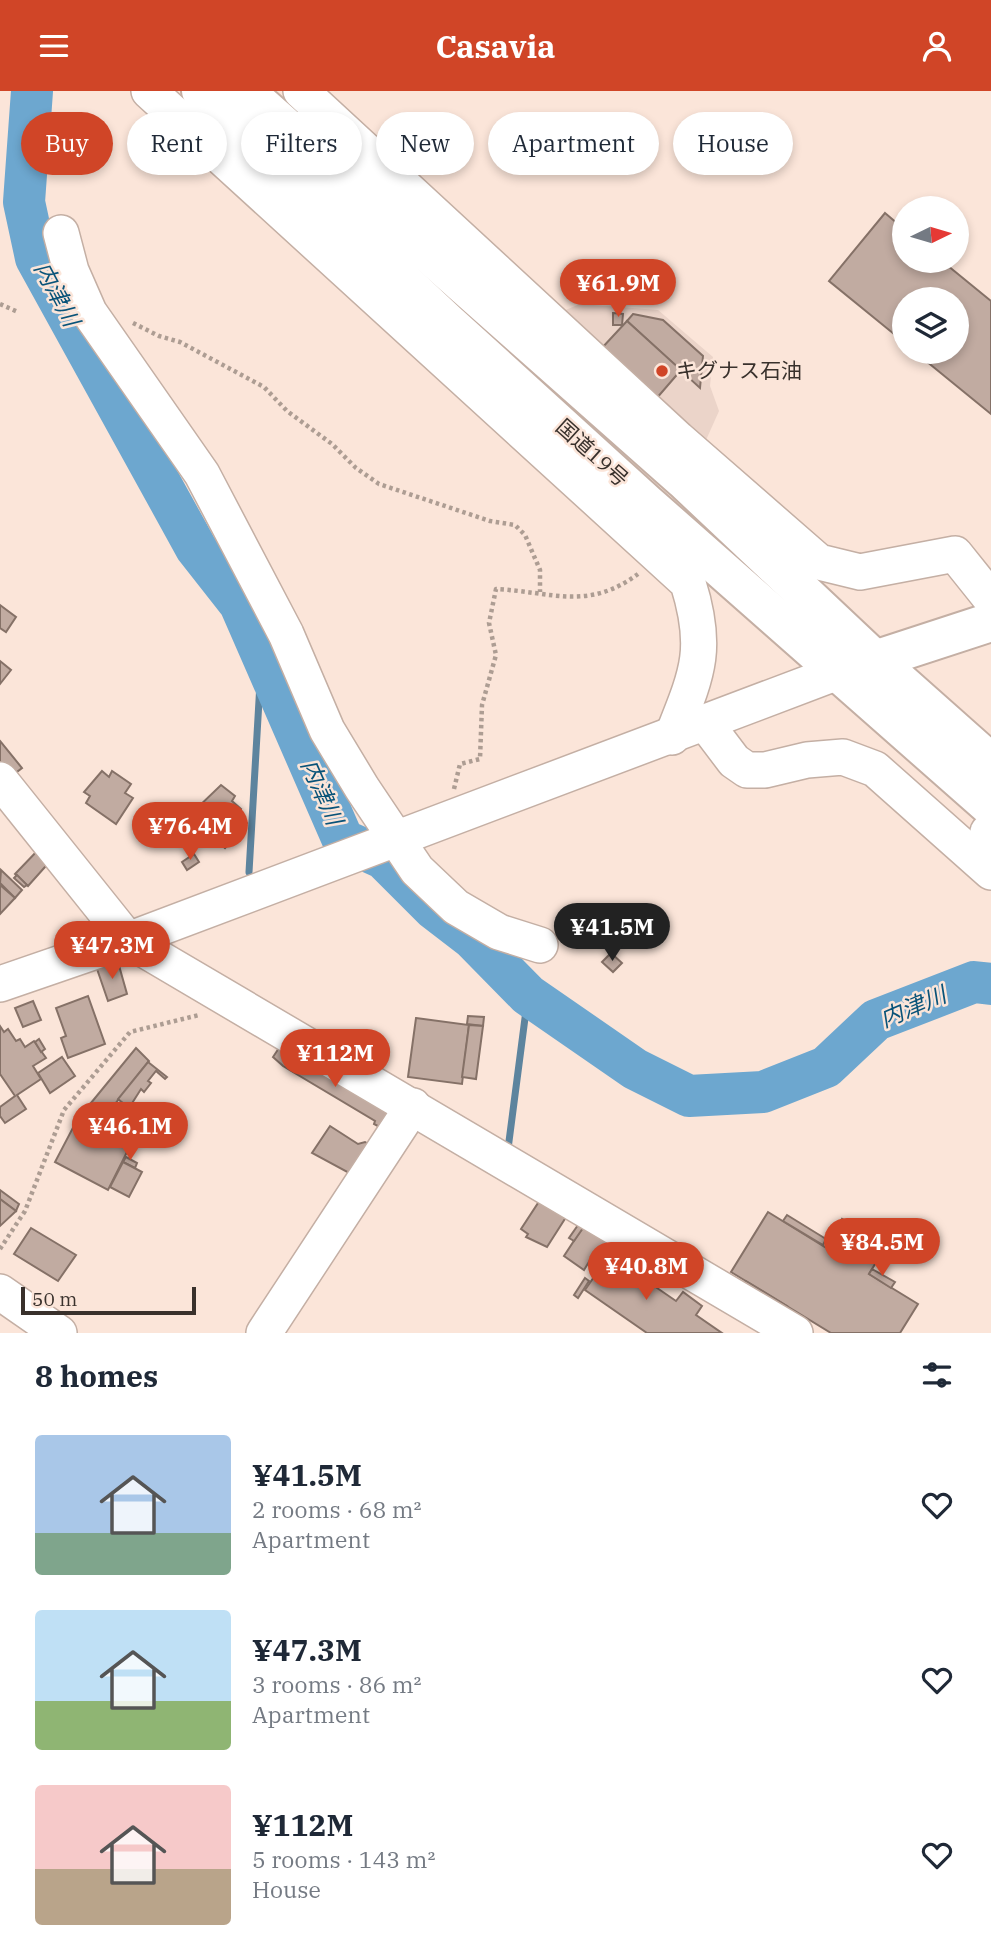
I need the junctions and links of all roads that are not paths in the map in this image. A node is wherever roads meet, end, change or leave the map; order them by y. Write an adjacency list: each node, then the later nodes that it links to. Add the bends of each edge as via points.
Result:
1 (149, 91): 11 (street, via 688,583 699,618 700,654)
2 (201, 91): 9 (main road, 国道19号, via 447,322)
3 (245, 91): 8 (main road, 国道19号, via 684,480)
4 (301, 91): 6 (street, via 678,439 819,562 860,572 954,554)
5 (61, 233): 15 (street, via 89,312 202,474 286,634 327,730)
6 (991, 599)
7 (991, 622): 8 (main road)
8 (875, 660): 9 (main road); 12 (main road, 国道19号)
9 (838, 672): 10 (street); 14 (main road, 国道19号)
10 (706, 724): 11 (street); 16 (street, via 734,761 747,770 843,757 875,769)
11 (672, 737): 15 (street)
12 (991, 763)
13 (0, 780): 17 (street)
14 (990, 824)
15 (396, 839): 17 (street); 18 (street, via 417,870 456,907 499,932)
16 (991, 872)
17 (128, 940): 19 (street); 20 (street)
18 (540, 945)
19 (0, 984)
20 (413, 1106): 23 (street); 24 (street)
21 (0, 1291): 22 (street)
22 (59, 1333)
23 (264, 1333)
24 (795, 1333)

